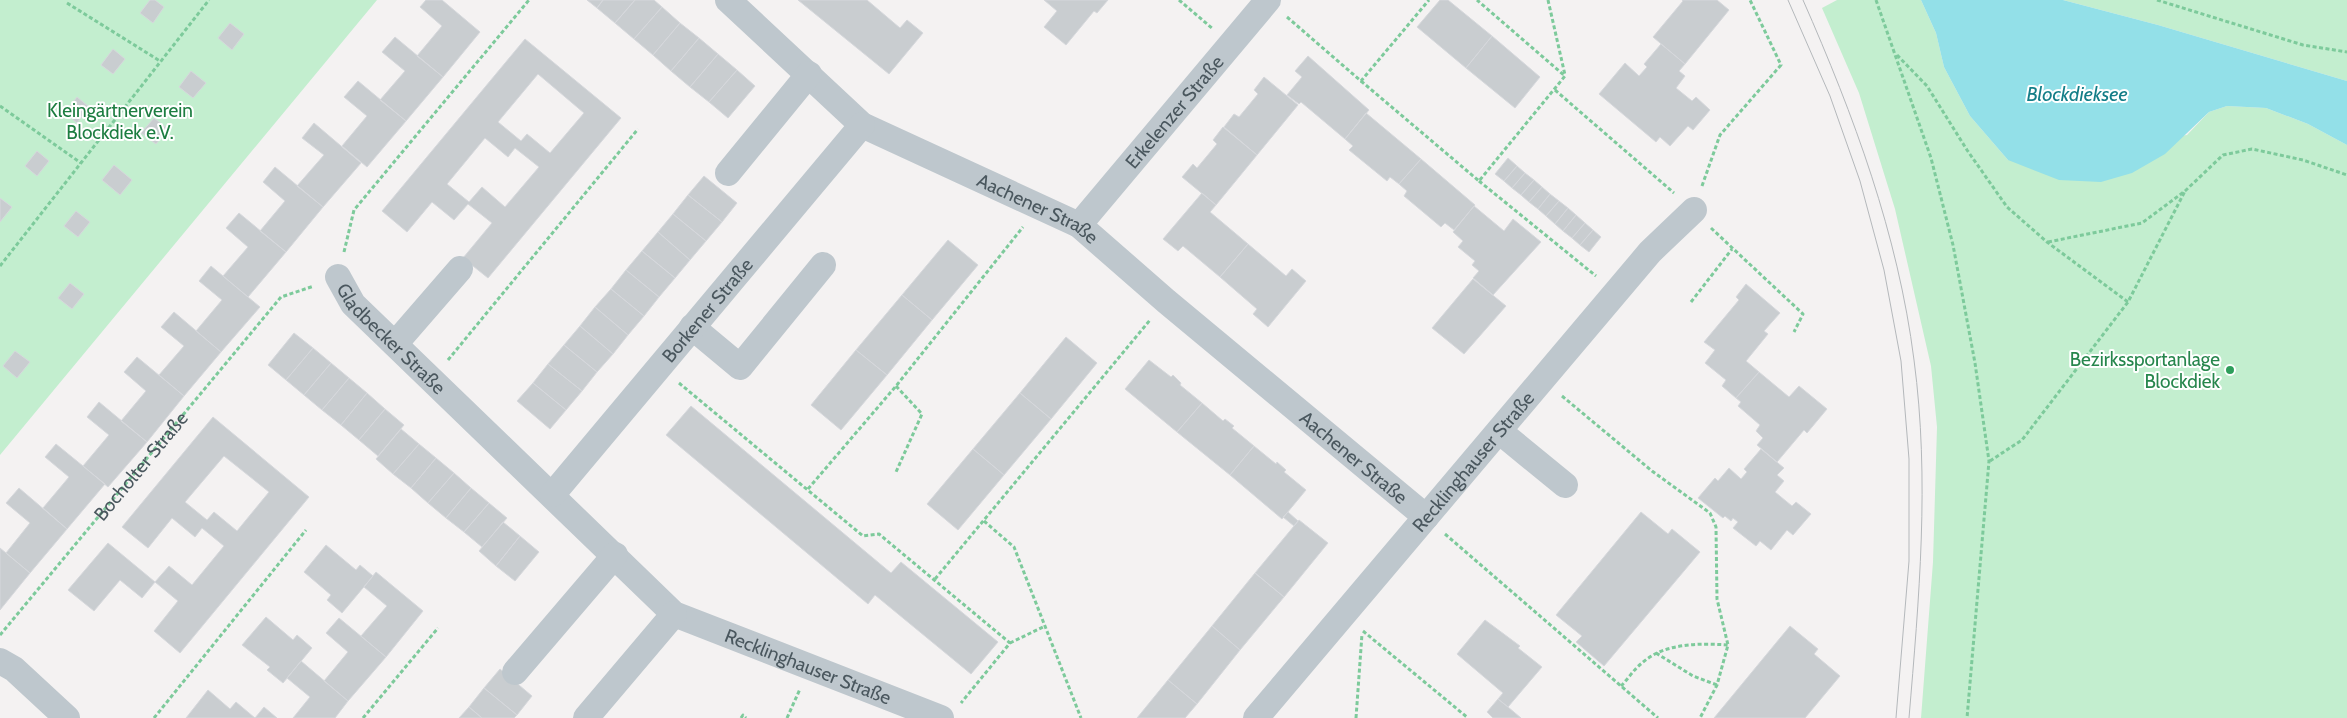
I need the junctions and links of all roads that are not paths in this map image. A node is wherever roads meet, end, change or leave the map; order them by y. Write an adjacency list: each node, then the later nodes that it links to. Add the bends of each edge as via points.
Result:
1 (728, 0): 3 (street, Aachener Straße)
2 (1268, 0): 7 (street, Erkelenzer Straße)
3 (809, 74): 4 (street, Aachener Straße); 5 (street)
4 (862, 125): 7 (street, Aachener Straße); 11 (street, Borkener Straße)
5 (728, 173)
6 (1694, 210): 13 (street, Recklinghauser Straße, via 1650,252)
7 (1080, 224): 16 (street, Aachener Straße, via 1166,301)
8 (823, 265): 11 (street, via 740,366)
9 (460, 269): 12 (street)
10 (338, 277): 12 (street, Gladbecker Straße, via 353,304)
11 (692, 327): 15 (street, Borkener Straße)
12 (395, 344): 15 (street, Gladbecker Straße)
13 (1499, 431): 14 (street); 16 (street, Recklinghauser Straße)
14 (1565, 485)
15 (552, 494): 17 (street, Gladbecker Straße)
16 (1426, 517): 24 (street, Recklinghauser Straße, via 1354,622)
17 (614, 555): 18 (street, Gladbecker Straße); 20 (street)
18 (674, 614): 21 (street, Recklinghauser Straße); 23 (street)
19 (0, 661): 22 (street, via 14,668)
20 (515, 672)
21 (948, 714)
22 (67, 718)
23 (586, 718)
24 (1256, 718)

